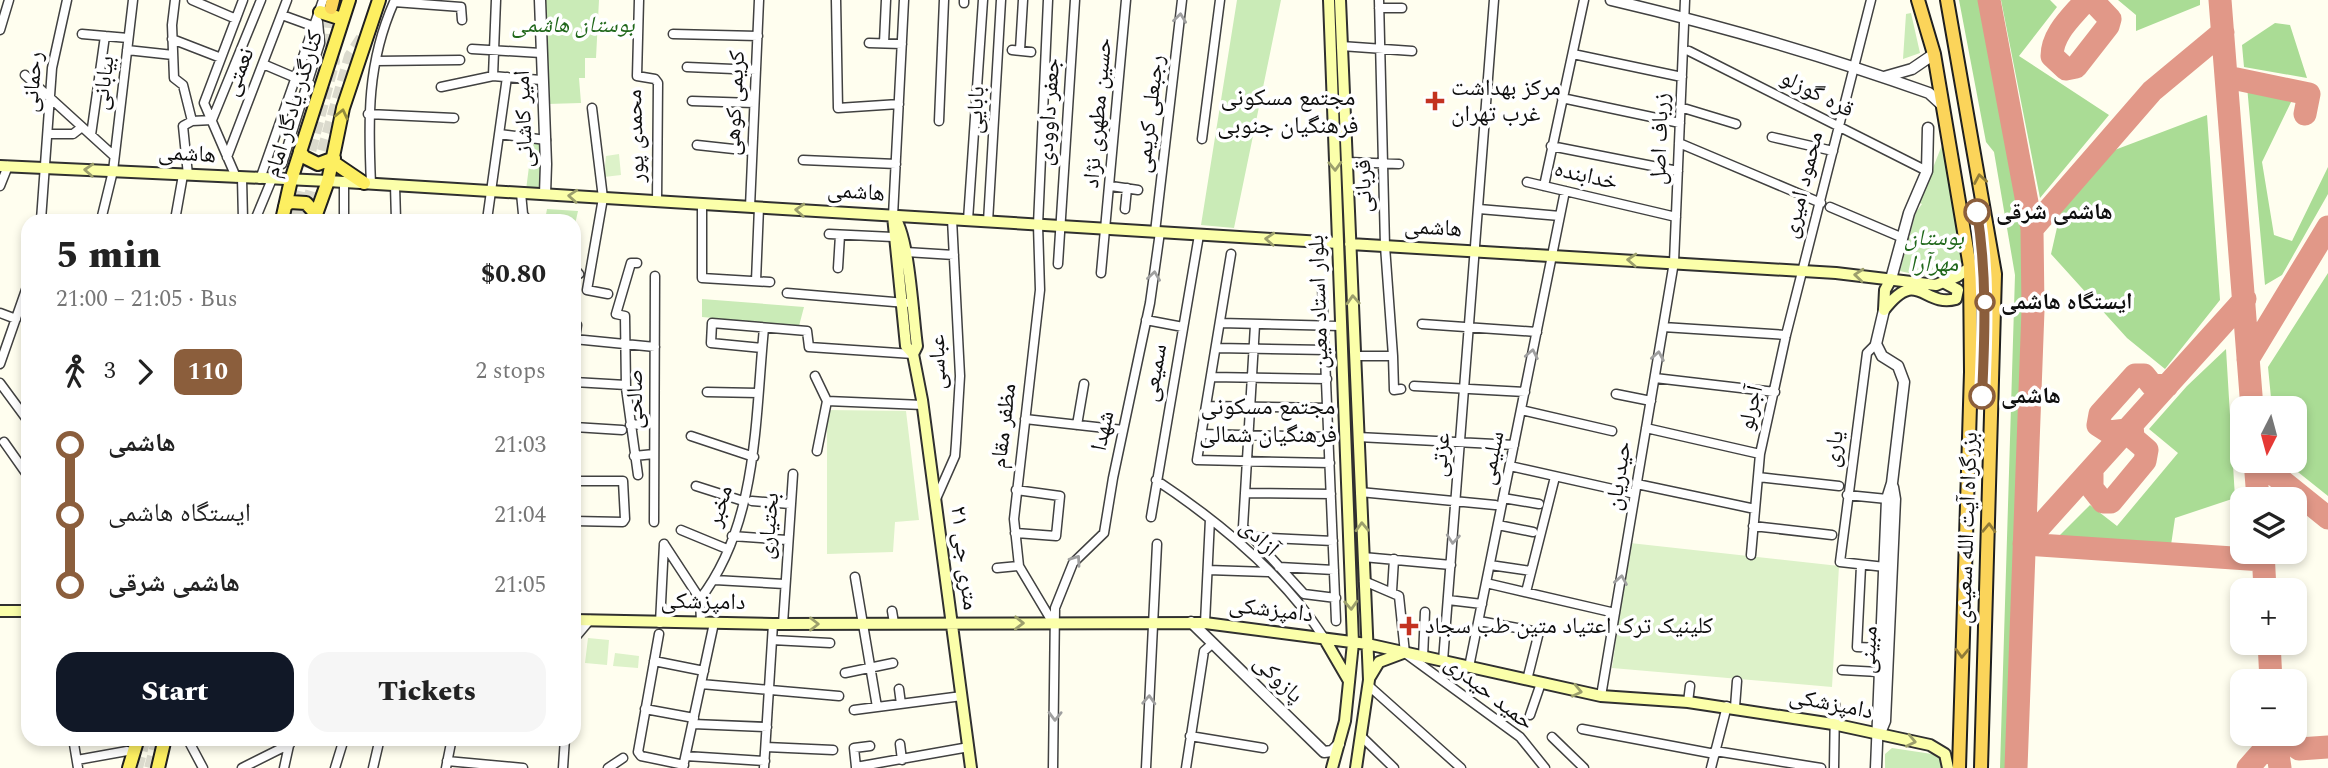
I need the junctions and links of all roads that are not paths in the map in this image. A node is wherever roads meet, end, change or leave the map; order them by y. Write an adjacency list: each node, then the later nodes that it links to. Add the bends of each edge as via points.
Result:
1 (9, 0): 46 (street)
2 (66, 0): 84 (street, رحمانی)
3 (133, 0): 51 (street, بیابانی)
4 (175, 0): 52 (street)
5 (191, 0): 43 (street)
6 (243, 0): 43 (street)
7 (261, 0): 94 (street)
8 (287, 0): 41 (street, نعمتی)
9 (349, 0): 44 (main road, کنارگذر یادگار امام)
10 (379, 0): 116 (main road, one-way to 10, via 343,108)
11 (496, 0): 60 (street)
12 (540, 0): 64 (street, امیر کاشانی)
13 (639, 0): 148 (street, محمدی پور, via 637,76 658,83)
14 (759, 0): 50 (street, کریمی کوهی)
15 (836, 0): 88 (street, via 838,108)
16 (886, 0): 54 (street)
17 (904, 0): 55 (street)
18 (944, 0): 96 (street)
19 (983, 0): 172 (street)
20 (1001, 0): 173 (street, بابایی)
21 (1023, 0): 63 (street, via 1016,50)
22 (1048, 0): 174 (street, مظفر مقام)
23 (1075, 0): 175 (street, جعفر داوودی)
24 (1126, 0): 139 (street, حسین مطهری نژاد)
25 (1182, 0): 177 (street, رجبعلی کریمی, one-way to 25)
26 (1220, 0): 106 (street)
27 (1329, 0): 183 (main road, بلوار استاد معین, one-way to 183)
28 (1340, 0): 56 (main road, بلوار استاد معین)
29 (1493, 0): 155 (street, عزتی)
30 (1584, 0): 65 (street)
31 (1611, 0): 42 (street)
32 (1685, 0): 42 (street, زرباف اصل)
33 (1871, 0): 73 (street, محمود امیری)
34 (1919, 0): 66 (highway, بزرگراه آیت الله سعیدی)
35 (1947, 0): 471 (highway, بزرگراه آیت الله سعیدی, one-way to 35, via 1995,274)
36 (389, 1): 37 (street); 70 (street)
37 (457, 4): 45 (street)
38 (1379, 4): 39 (street); 57 (street, قربانی)
39 (1402, 8)
40 (323, 11): 41 (street); 44 (main road); 79 (street); 82 (street)
41 (282, 15): 71 (street, نعمتی)
42 (1684, 17): 73 (street); 78 (street, زرباف اصل)
43 (236, 19): 68 (street)
44 (342, 19): 112 (main road, کنارگذر یادگار امام)
45 (462, 20)
46 (0, 30)
47 (82, 34): 49 (street)
48 (674, 34): 50 (street)
49 (105, 36): 51 (street); 104 (street)
50 (758, 36): 74 (street, کریمی کوهی)
51 (128, 38): 59 (street, بیابانی)
52 (172, 39): 67 (street); 68 (street)
53 (869, 43): 54 (street)
54 (884, 43): 55 (street)
55 (902, 44): 88 (street)
56 (1341, 46): 57 (street); 118 (main road, بلوار استاد معین)
57 (1380, 48): 61 (street); 119 (street, قربانی)
58 (472, 49): 60 (street)
59 (127, 50): 67 (street); 114 (street, بیابانی)
60 (494, 50): 64 (street); 76 (street)
61 (1412, 51)
62 (1689, 51): 99 (street, قره گوزلو)
63 (1031, 52)
64 (541, 53): 81 (street, امیر کاشانی)
65 (1573, 54): 78 (street); 85 (street)
66 (1934, 54): 80 (street, via 1912,69); 90 (highway, بزرگراه آیت الله سعیدی)
67 (173, 55): 95 (street, via 174,78 183,85)
68 (221, 58): 94 (street, نعمتی, via 204,103)
69 (460, 60): 70 (street)
70 (376, 61): 92 (street)
71 (262, 64): 79 (street); 115 (street, نعمتی)
72 (687, 67): 74 (street)
73 (1852, 68): 80 (street); 99 (street, محمود امیری)
74 (756, 70): 87 (street, کریمی کوهی)
75 (25, 75): 84 (street)
76 (493, 76): 77 (street); 83 (street)
77 (507, 77): 81 (street); 103 (street)
78 (1682, 77): 89 (street, زرباف اصل)
79 (296, 78): 82 (street); 130 (street)
80 (1882, 78): 90 (street, via 1929,93)
81 (541, 80): 107 (street, امیر کاشانی)
82 (310, 84): 120 (street)
83 (441, 87)
84 (50, 97): 100 (street); 102 (street, رحمانی)
85 (1562, 98): 97 (street); 110 (street)
86 (692, 101): 87 (street)
87 (754, 103): 111 (street, کریمی کوهی)
88 (899, 104): 121 (street)
89 (1680, 107): 97 (street, زرباف اصل); 98 (street)
90 (1944, 107): 193 (highway, بزرگراه آیت الله سعیدی)
91 (592, 108): 147 (street)
92 (368, 114): 93 (street); 135 (street)
93 (454, 118)
94 (212, 120): 95 (street); 115 (street, نعمتی)
95 (192, 121): 128 (street, via 182,130)
96 (939, 121)
97 (1680, 123): 108 (street, زرباف اصل)
98 (1736, 124)
99 (1838, 126): 113 (street, محمود امیری); 126 (street, قره گوزلو)
100 (82, 127): 102 (street, via 73,134); 104 (street)
101 (1928, 128): 126 (street)
102 (48, 134): 124 (street, رحمانی)
103 (499, 134): 107 (street); 143 (street)
104 (91, 135): 114 (street)
105 (1772, 137): 113 (street)
106 (1202, 139)
107 (546, 140): 146 (street, امیر کاشانی)
108 (1679, 143): 125 (street, زرباف اصل); 149 (street)
109 (696, 145): 111 (street)
110 (1551, 146): 125 (street); 140 (street)
111 (752, 150): 152 (street, کریمی کوهی)
112 (300, 151): 116 (main road, via 318,164); 132 (main road, کنارگذر یادگار امام)
113 (1833, 151): 149 (street, محمود امیری)
114 (114, 156): 127 (street, بیابانی)
115 (227, 157): 129 (street, نعمتی)
116 (333, 160): 133 (main road); 135 (main road)
117 (803, 160): 121 (street)
118 (1348, 162): 119 (street); 183 (main road, بلوار استاد معین)
119 (1383, 163): 122 (street); 184 (street, قربانی)
120 (282, 164)
121 (896, 164): 168 (street)
122 (1399, 164)
123 (4, 166): 124 (main road, هاشمی); 138 (street)
124 (45, 168): 127 (main road, هاشمی, one-way to 124); 156 (street, رحمانی)
125 (1678, 171): 170 (street, زرباف اصل)
126 (1927, 171): 182 (street)
127 (113, 172): 128 (main road, هاشمی); 157 (street, بیابانی)
128 (186, 175): 129 (main road, هاشمی); 158 (street)
129 (239, 178): 130 (main road, هاشمی); 159 (street)
130 (260, 178): 131 (main road, هاشمی)
131 (272, 179): 132 (main road, هاشمی); 160 (street)
132 (290, 180): 133 (main road, هاشمی); 151 (main road, کنارگذر یادگار امام)
133 (328, 181): 134 (main road, هاشمی); 163 (main road)
134 (344, 182): 135 (main road, هاشمی); 164 (street)
135 (368, 183): 137 (main road, هاشمی)
136 (1527, 183): 140 (street, خدابنده)
137 (395, 185): 143 (main road, هاشمی); 165 (street)
138 (0, 186)
139 (1111, 186): 141 (street); 176 (street, حسین مطهری نژاد)
140 (1544, 186): 144 (street, خدابنده)
141 (1127, 188): 142 (street); 154 (street)
142 (1138, 190)
143 (490, 191): 145 (main road, هاشمی); 166 (street)
144 (1565, 191): 169 (street, سلیمی); 170 (street, خدابنده)
145 (521, 193): 146 (main road, هاشمی); 167 (street)
146 (545, 194): 147 (main road, هاشمی, one-way to 146)
147 (603, 198): 148 (main road, هاشمی); 204 (street, via 587,290)
148 (657, 201): 150 (main road, هاشمی)
149 (1821, 203): 195 (street, محمود امیری)
150 (702, 204): 152 (main road, هاشمی); 199 (street, via 702,278)
151 (285, 206): 161 (main road, کنارگذر یادگار امام); 162 (main road, via 299,201)
152 (754, 207): 168 (main road, هاشمی, one-way to 152); 199 (street, کریمی کوهی)
153 (1830, 207): 182 (street)
154 (1125, 209)
155 (1479, 209): 169 (street); 185 (street, عزتی)
156 (41, 214)
157 (102, 214)
158 (177, 214)
159 (242, 214)
160 (257, 214)
161 (283, 214)
162 (313, 214)
163 (316, 214)
164 (344, 214)
165 (396, 214)
166 (488, 214)
167 (523, 214)
168 (893, 216): 171 (main road, هاشمی); 181 (main road, ۲۱ متری جی); 186 (main road, ۲۱ متری جی, via 900,222)
169 (1560, 216): 189 (street, سلیمی)
170 (1676, 217): 190 (street, زرباف اصل)
171 (952, 219): 172 (main road, هاشمی); 188 (street, عباسی)
172 (968, 220): 173 (main road, هاشمی)
173 (988, 222): 174 (main road, هاشمی)
174 (1038, 225): 175 (main road, هاشمی); 259 (street, مظفر مقام, via 1040,290)
175 (1061, 226): 176 (main road, هاشمی); 192 (street, جعفر داوودی)
176 (1107, 229): 177 (main road, هاشمی); 196 (street, حسین مطهری نژاد)
177 (1158, 232): 180 (main road, هاشمی); 210 (street, شهدا, one-way to 177)
178 (829, 234): 179 (street)
179 (840, 235): 181 (street); 194 (street)
180 (1199, 235): 183 (main road, هاشمی, one-way to 180); 217 (street, سمیعی)
181 (893, 237): 205 (main road, ۲۱ متری جی)
182 (1903, 238): 198 (street)
183 (1344, 243): 184 (main road, هاشمی); 215 (main road, بلوار استاد معین); 231 (main road, بلوار استاد معین, one-way to 183)
184 (1385, 246): 185 (main road, هاشمی); 232 (street, قربانی)
185 (1476, 251): 189 (main road, هاشمی); 216 (street, عزتی)
186 (906, 252): 188 (street); 205 (main road, ۲۱ متری جی)
187 (1231, 254): 211 (street)
188 (954, 255): 302 (street, عباسی, via 960,376 955,456)
189 (1552, 256): 190 (main road, هاشمی, one-way to 189); 220 (street, سلیمی)
190 (1674, 262): 195 (main road, هاشمی); 218 (street, حیدریان)
191 (637, 263): 223 (street, via 631,263 616,313 625,316)
192 (1058, 264)
193 (1970, 267): 201 (main road); 470 (highway, بزرگراه آیت الله سعیدی, one-way to 470, via 1972,372)
194 (838, 268)
195 (1800, 271): 198 (main road, هاشمی, one-way to 195); 221 (street, آجرلو)
196 (1101, 273)
197 (655, 276): 225 (street, صالحی)
198 (1891, 279): 201 (main road, هاشمی); 207 (main road)
199 (756, 281): 200 (street)
200 (770, 282)
201 (1945, 283): 207 (main road, via 1958,290 1956,299 1909,290 1895,295)
202 (1322, 285): 214 (street)
203 (787, 293): 205 (street)
204 (608, 294)
205 (906, 303): 230 (main road, ۲۱ متری جی, via 906,346)
206 (21, 304): 209 (street)
207 (1884, 310): 224 (street)
208 (0, 313): 209 (street)
209 (16, 319): 233 (street)
210 (1146, 320): 217 (street); 265 (street, شهدا)
211 (1220, 323): 213 (street); 227 (street)
212 (1422, 324): 216 (street)
213 (1255, 325): 214 (street); 228 (street)
214 (1325, 325): 215 (street); 229 (street)
215 (1342, 326): 326 (main road, بلوار استاد معین)
216 (1470, 326): 220 (street); 244 (street, عزتی)
217 (1183, 327): 288 (street, سمیعی)
218 (1663, 327): 221 (street); 236 (street, حیدریان, one-way to 218)
219 (764, 328): 226 (street, مخبر); 226 (street, via 712,323 711,343); 230 (street, via 807,331 807,345)
220 (1537, 332): 247 (street, سلیمی, one-way to 220)
221 (1786, 335): 248 (street, آجرلو)
222 (581, 340): 223 (street)
223 (626, 344): 225 (street); 242 (street)
224 (1876, 344): 290 (street, مبینی, via 1882,356 1898,366 1904,382); 299 (street, یاری, via 1867,353)
225 (654, 347): 260 (street, صالحی)
226 (762, 348): 249 (street, مخبر)
227 (1216, 348): 228 (street); 235 (street)
228 (1253, 350): 229 (street); 238 (street)
229 (1327, 350): 237 (street)
230 (913, 354): 253 (main road, ۲۱ متری جی)
231 (1356, 356): 232 (street); 270 (main road, بلوار استاد معین)
232 (1393, 356): 245 (street, قربانی, via 1394,390)
233 (0, 364)
234 (815, 376): 251 (street)
235 (1211, 377): 238 (street); 254 (street)
236 (1655, 378): 248 (street); 252 (street, حیدریان)
237 (1327, 379): 238 (street); 256 (street)
238 (1251, 380): 255 (street)
239 (581, 382): 242 (street)
240 (0, 383): 258 (street)
241 (1084, 384): 261 (street)
242 (626, 385): 263 (street)
243 (1414, 386): 244 (street)
244 (1465, 388): 247 (street); 273 (street, عزتی)
245 (1401, 389)
246 (707, 392): 249 (street)
247 (1525, 392): 257 (street, سلیمی)
248 (1775, 392): 277 (street, آجرلو)
249 (758, 393): 279 (street, مخبر)
250 (1616, 394): 252 (street)
251 (827, 401): 253 (street); 275 (street)
252 (1651, 401): 264 (street, حیدریان)
253 (923, 405): 302 (main road, ۲۱ متری جی)
254 (1206, 406): 255 (street); 267 (street)
255 (1250, 408): 256 (street); 269 (street)
256 (1329, 408): 271 (street)
257 (1521, 410): 266 (street); 274 (street, سلیمی)
258 (21, 412)
259 (1025, 419): 261 (street); 294 (street, مظفر مقام)
260 (654, 424): 263 (street); 276 (street, صالحی)
261 (1077, 425): 265 (street)
262 (581, 427): 263 (street)
263 (626, 427): 278 (street)
264 (1646, 428): 277 (street); 291 (street, حیدریان)
265 (1123, 430): 366 (street, شهدا, one-way to 265, via 1073,563 1104,533)
266 (1612, 431)
267 (1201, 434): 269 (street); 280 (street, via 1197,460)
268 (691, 436): 279 (street)
269 (1248, 436): 271 (street); 280 (street)
270 (1358, 436): 273 (street); 295 (main road, بلوار استاد معین)
271 (1330, 437): 281 (street)
272 (4, 442): 282 (street)
273 (1461, 443): 274 (street); 304 (street, عزتی)
274 (1514, 445): 283 (street, سلیمی)
275 (817, 451)
276 (654, 454): 278 (street); 312 (street, صالحی)
277 (1760, 454): 287 (street, آجرلو)
278 (634, 456): 285 (street)
279 (754, 457): 303 (street, مخبر)
280 (1247, 461): 281 (street); 296 (street)
281 (1330, 463): 297 (street)
282 (21, 466)
283 (1510, 466): 286 (street); 300 (street, سلیمی)
284 (793, 474): 305 (street, بختیاری)
285 (638, 475)
286 (1555, 477): 298 (street); 338 (street)
287 (1758, 477): 293 (street); 308 (street, آجرلو)
288 (1156, 480): 309 (street, سمیعی); 310 (street, آزادی)
289 (581, 481): 311 (street, via 623,481 624,521)
290 (1892, 483): 301 (street, مبینی); 388 (street, مبینی, via 1895,499)
291 (1637, 484): 298 (street, حیدریان); 308 (street)
292 (696, 486): 303 (street)
293 (1839, 486)
294 (1016, 490): 317 (street, مظفر مقام); 317 (street, via 1060,496 1056,536)
295 (1360, 492): 304 (street); 327 (main road, بلوار استاد معین, one-way to 295)
296 (1245, 493): 297 (street); 320 (street, via 1243,527)
297 (1331, 494): 322 (street)
298 (1635, 494): 355 (street, حیدریان, one-way to 298)
299 (1847, 495): 301 (street); 333 (street, یاری, via 1840,562)
300 (1503, 498): 306 (street); 313 (street, سلیمی)
301 (1887, 499): 334 (street, مبینی)
302 (935, 500): 361 (main road, ۲۱ متری جی)
303 (748, 501): 305 (street); 319 (street, مخبر)
304 (1456, 501): 307 (street); 329 (street, عزتی, one-way to 329)
305 (790, 504): 321 (street, بختیاری)
306 (1539, 504)
307 (1495, 505)
308 (1755, 509): 314 (street, آجرلو)
309 (1152, 517)
310 (1210, 519): 336 (street); 339 (street, آزادی)
311 (581, 521)
312 (654, 522)
313 (1498, 525): 316 (street); 330 (street, سلیمی)
314 (1753, 526): 318 (street); 325 (street, آجرلو)
315 (681, 530): 324 (street)
316 (1533, 532)
317 (1015, 533): 331 (street, مظفر مقام)
318 (1832, 535)
319 (732, 536): 321 (street); 324 (street, مخبر)
320 (1252, 537): 322 (street); 332 (street)
321 (787, 540): 344 (street, بختیاری)
322 (1333, 541): 337 (street)
323 (1157, 544): 358 (street)
324 (727, 549): 341 (street, مخبر)
325 (1751, 555)
326 (1349, 556): 327 (main road); 376 (main road, بلوار استاد معین, one-way to 376)
327 (1363, 557): 328 (street); 342 (main road, بلوار استاد معین)
328 (1394, 559): 329 (street); 345 (street)
329 (1451, 565): 349 (street, عزتی)
330 (1490, 565): 338 (street); 343 (street, سلیمی)
331 (1019, 566): 335 (street); 366 (street, مظفر مقام)
332 (1279, 566): 337 (street); 347 (street, via 1304,594)
333 (1861, 566): 334 (street); 378 (street, via 1857,647)
334 (1885, 567): 378 (street, مبینی)
335 (997, 568)
336 (1208, 570): 339 (street); 367 (street)
337 (1334, 570): 347 (street)
338 (1531, 571): 346 (street)
339 (1268, 572): 372 (street, آزادی)
340 (855, 578): 369 (street)
341 (715, 580): 344 (street); 348 (street, مخبر)
342 (1364, 581): 345 (street); 377 (main road, بلوار استاد معین)
343 (1486, 583): 346 (street); 350 (street, سلیمی)
344 (784, 584): 368 (street, بختیاری)
345 (1392, 591): 379 (street, via 1399,596)
346 (1526, 592): 355 (street)
347 (1336, 598): 359 (street)
348 (700, 599): 363 (street); 370 (street, via 664,544)
349 (1448, 600): 350 (street); 382 (street, عزتی)
350 (1482, 604): 360 (street, سلیمی)
351 (0, 611): 352 (main road)
352 (21, 611)
353 (892, 611): 365 (street)
354 (1425, 612): 380 (street)
355 (1615, 613): 401 (street, حیدریان)
356 (581, 620): 357 (main road, دامپزشکی)
357 (591, 620): 370 (main road, دامپزشکی); 371 (street)
358 (1154, 621): 362 (main road, دامپزشکی); 366 (main road, دامپزشکی); 458 (street, one-way to 358)
359 (1336, 621)
360 (1479, 621): 384 (street, سلیمی); 390 (street, via 1539,632)
361 (951, 622): 365 (main road, دامپزشکی); 366 (main road, دامپزشکی, one-way to 366); 400 (main road, ۲۱ متری جی)
362 (1191, 622): 367 (main road, دامپزشکی); 375 (street, پازوکی)
363 (701, 623): 364 (main road, دامپزشکی); 370 (main road, دامپزشکی)
364 (714, 623): 368 (main road, دامپزشکی); 387 (street)
365 (894, 623): 369 (main road, دامپزشکی)
366 (1052, 623): 457 (street, one-way to 457)
367 (1205, 623): 372 (main road, دامپزشکی)
368 (778, 624): 369 (main road, دامپزشکی, one-way to 369); 373 (street, بختیاری)
369 (864, 624): 385 (street)
370 (660, 628): 381 (street)
371 (581, 631)
372 (1324, 638): 376 (main road, دامپزشکی); 392 (main road)
373 (772, 640): 374 (street); 398 (street, بختیاری)
374 (830, 643)
375 (1213, 643): 416 (street, via 1204,651); 420 (street, پازوکی, via 1324,752)
376 (1353, 643): 377 (main road, دامپزشکی); 392 (main road, بلوار استاد معین)
377 (1367, 644): 379 (main road, دامپزشکی); 393 (main road, بلوار استاد معین)
378 (1880, 648): 388 (street, مبینی)
379 (1405, 653): 380 (main road, دامپزشکی); 393 (main road, via 1379,662); 464 (street, حمید حیدری, via 1520,737)
380 (1423, 657): 382 (main road, دامپزشکی)
381 (654, 661): 387 (street); 407 (street)
382 (1443, 662): 384 (main road, دامپزشکی)
383 (893, 663): 385 (street)
384 (1469, 667): 390 (main road, دامپزشکی)
385 (871, 668): 389 (street); 405 (street)
386 (1842, 670): 388 (street)
387 (704, 671): 395 (street)
388 (1883, 672): 415 (street, مبینی)
389 (845, 673)
390 (1527, 680): 394 (main road, دامپزشکی)
391 (1737, 681): 406 (street)
392 (1350, 683): 412 (main road, بلوار استاد معین)
393 (1369, 683): 417 (main road, بلوار استاد معین); 463 (street)
394 (1541, 683): 401 (main road, دامپزشکی, one-way to 401); 409 (street)
395 (701, 684): 398 (street); 410 (street)
396 (1690, 686): 402 (street)
397 (899, 689): 403 (street)
398 (769, 690): 399 (street); 413 (street, بختیاری)
399 (839, 696)
400 (961, 696): 403 (street); 433 (main road, ۲۱ متری جی)
401 (1601, 696): 402 (main road, دامپزشکی)
402 (1688, 702): 406 (main road, دامپزشکی)
403 (901, 704): 405 (street)
404 (1835, 704): 411 (street)
405 (877, 707): 408 (street)
406 (1731, 707): 411 (main road, دامپزشکی); 437 (street)
407 (645, 709): 410 (street); 440 (street, via 638,749 641,756)
408 (854, 710)
409 (1530, 715)
410 (693, 721): 413 (street); 440 (street)
411 (1833, 724): 415 (main road, دامپزشکی); 468 (street)
412 (1344, 725): 417 (main road, via 1356,714); 420 (main road, بلوار استاد معین)
413 (767, 727): 432 (street, بختیاری)
414 (1582, 729): 437 (street)
415 (1879, 734): 443 (main road, دامپزشکی, one-way to 443, via 1930,745 1941,750); 469 (street, مبینی)
416 (1190, 736): 434 (street); 459 (street)
417 (1362, 737): 461 (main road, بلوار استاد معین); 462 (street)
418 (1552, 737): 465 (street)
419 (900, 744): 439 (street)
420 (1339, 744): 460 (main road, بلوار استاد معین)
421 (74, 746): 441 (street)
422 (136, 746): 445 (main road)
423 (164, 746): 446 (main road)
424 (191, 746): 447 (street)
425 (282, 746): 448 (street)
426 (290, 746): 449 (street)
427 (342, 746): 450 (street)
428 (378, 746): 451 (street)
429 (450, 746): 442 (street)
430 (564, 746): 453 (street)
431 (870, 746): 455 (street, via 854,748)
432 (766, 747): 435 (street); 444 (street, بختیاری)
433 (969, 747): 439 (street); 456 (main road, ۲۱ متری جی)
434 (1262, 748)
435 (833, 750)
436 (127, 751): 441 (street)
437 (1715, 752): 466 (street); 467 (street)
438 (623, 758): 454 (street)
439 (902, 760): 455 (street)
440 (684, 763): 444 (street)
441 (77, 764)
442 (447, 764): 452 (street)
443 (1948, 764)
444 (764, 765)
445 (130, 768)
446 (158, 768)
447 (203, 768)
448 (242, 768)
449 (284, 768)
450 (335, 768)
451 (373, 768)
452 (523, 768)
453 (563, 768)
454 (608, 768)
455 (856, 768)
456 (971, 768)
457 (1052, 768)
458 (1146, 768)
459 (1186, 768)
460 (1332, 768)
461 (1356, 768)
462 (1394, 768)
463 (1461, 768)
464 (1545, 768)
465 (1584, 768)
466 (1711, 768)
467 (1821, 768)
468 (1834, 768)
469 (1877, 768)
470 (1959, 768)
471 (1981, 768)

